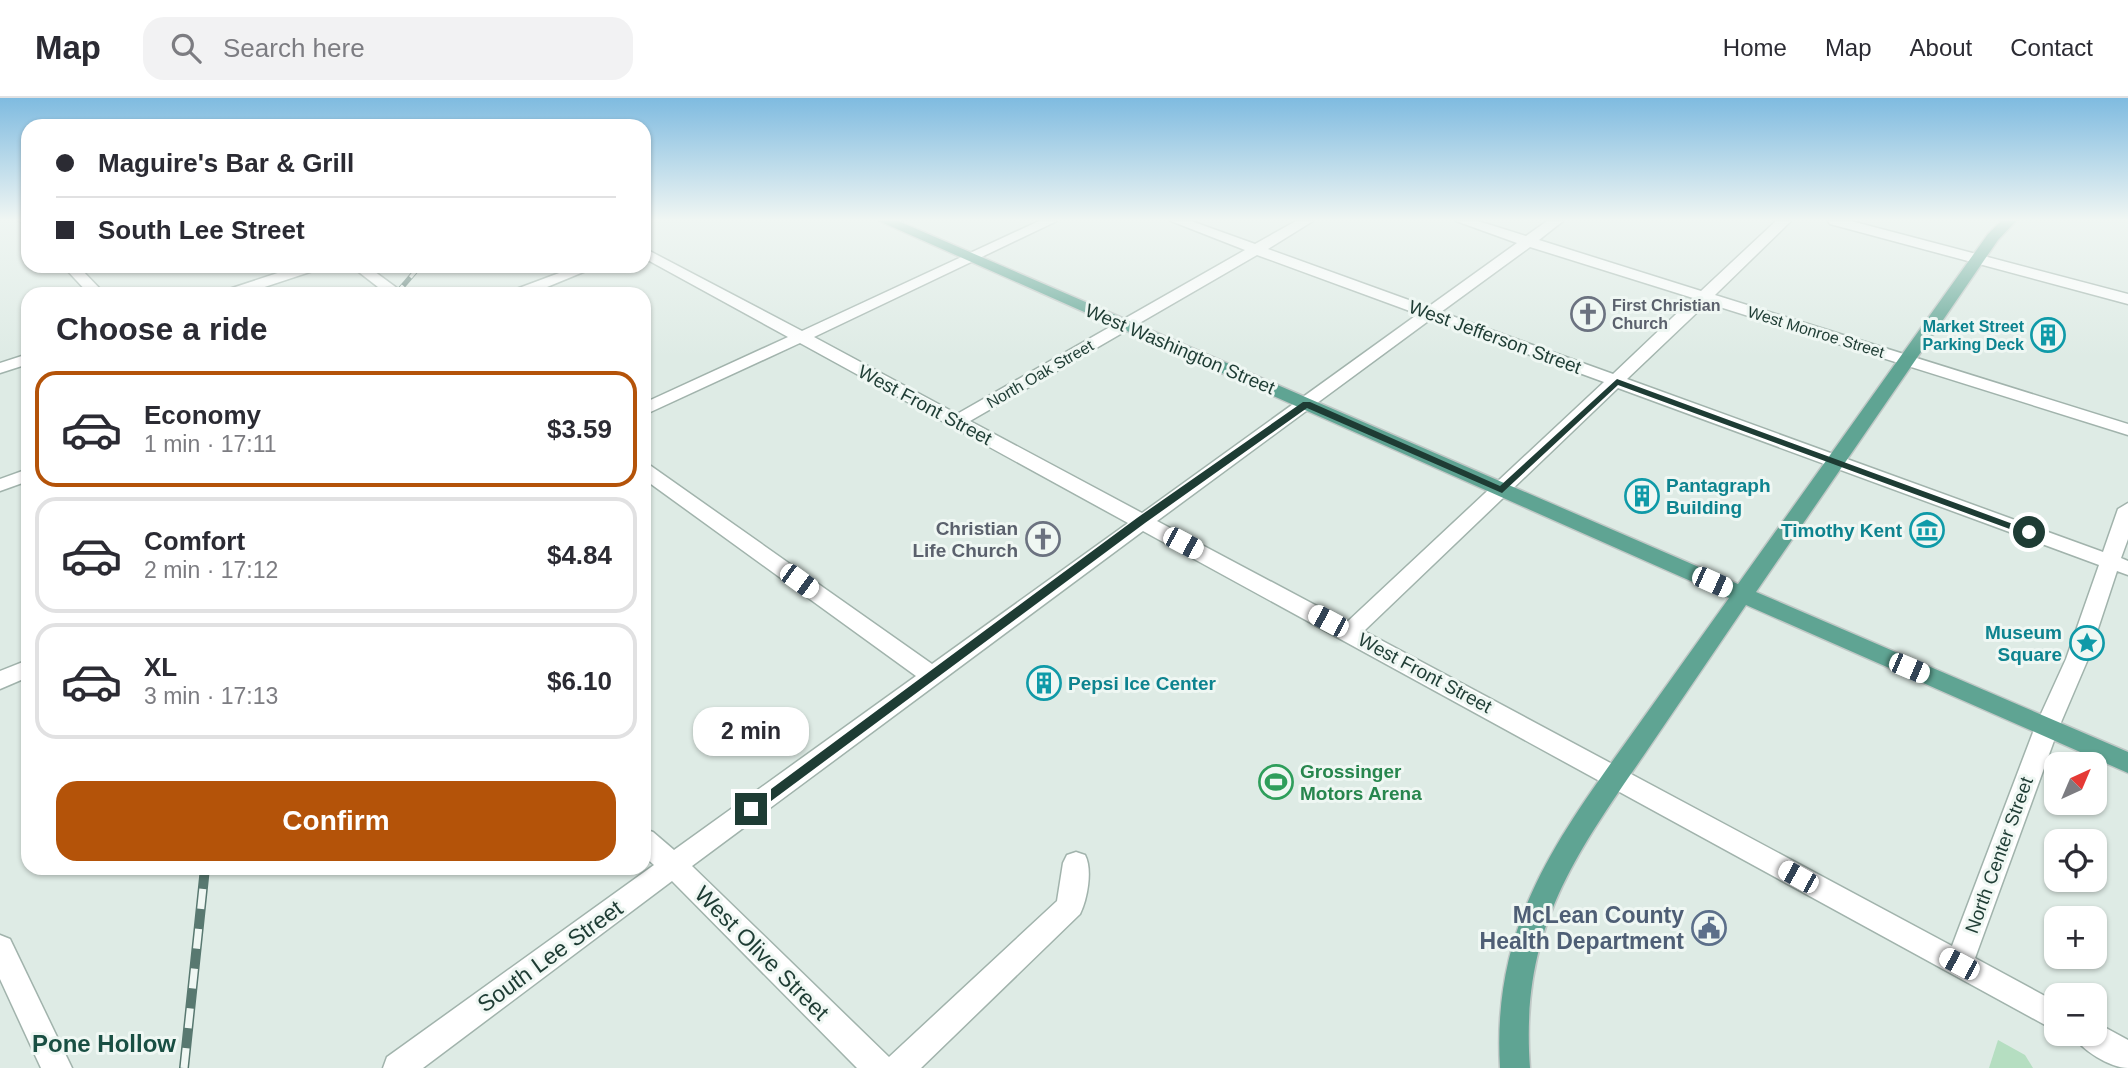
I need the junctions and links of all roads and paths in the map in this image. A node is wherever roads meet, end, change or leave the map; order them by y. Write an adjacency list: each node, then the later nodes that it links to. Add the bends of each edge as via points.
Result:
1 (670, 266): 23 (street, West Front Street)
2 (954, 266): 23 (street)
3 (990, 266): 22 (main road, West Washington Street)
4 (1228, 266): 22 (street, North Oak Street)
5 (1301, 266): 21 (street, West Jefferson Street)
6 (1495, 266): 21 (street, South Lee Street)
7 (1606, 266): 19 (street, West Monroe Street)
8 (1737, 266): 19 (street)
9 (1973, 266): 24 (main road)
10 (2005, 266): 20 (street)
11 (77, 273): 15 (street)
12 (292, 273): 16 (street)
13 (368, 273): 17 (street)
14 (572, 273): 18 (street)
15 (90, 287)
16 (250, 287)
17 (387, 287)
18 (535, 287)
19 (1705, 297): 24 (street, West Monroe Street); 27 (street)
20 (2128, 299)
21 (1430, 313): 27 (street, West Jefferson Street); 28 (street, South Lee Street)
22 (1124, 326): 28 (main road, West Washington Street); 30 (street, North Oak Street)
23 (802, 338): 29 (street); 30 (street, West Front Street)
24 (1907, 360): 31 (street, West Monroe Street); 32 (main road)
25 (21, 361): 26 (street)
26 (0, 368)
27 (1617, 382): 32 (street, West Jefferson Street); 36 (street)
28 (1307, 404): 36 (main road, West Washington Street); 38 (street, South Lee Street)
29 (651, 407)
30 (955, 422): 38 (street, West Front Street)
31 (2128, 430)
32 (1836, 462): 39 (street, West Jefferson Street); 40 (main road)
33 (651, 475): 43 (street)
34 (21, 478): 35 (street)
35 (0, 485)
36 (1502, 490): 40 (main road, West Washington Street); 41 (street)
37 (2128, 509): 39 (street, North Center Street)
38 (1141, 520): 41 (street, West Front Street); 43 (street, South Lee Street)
39 (2118, 565): 45 (street, North Center Street)
40 (1742, 595): 45 (main road, West Washington Street); 47 (main road)
41 (1349, 633): 47 (street, West Front Street)
42 (21, 671): 44 (street)
43 (932, 676): 50 (street, South Lee Street)
44 (0, 681)
45 (2047, 727): 46 (main road, West Washington Street); 52 (street, North Center Street)
46 (2128, 763)
47 (1615, 777): 52 (street, West Front Street); 60 (main road, via 1554,869 1534,921 1513,1018)
48 (651, 846): 50 (street, West Olive Street)
49 (1076, 863): 59 (street, via 1070,906)
50 (674, 866): 57 (street, South Lee Street); 58 (street, West Olive Street)
51 (0, 948): 56 (street)
52 (1959, 964): 53 (street, West Front Street)
53 (2044, 1010)
54 (2107, 1044): 55 (street)
55 (2128, 1056)
56 (57, 1068)
57 (398, 1068)
58 (878, 1068)
59 (899, 1068)
60 (1515, 1068)

